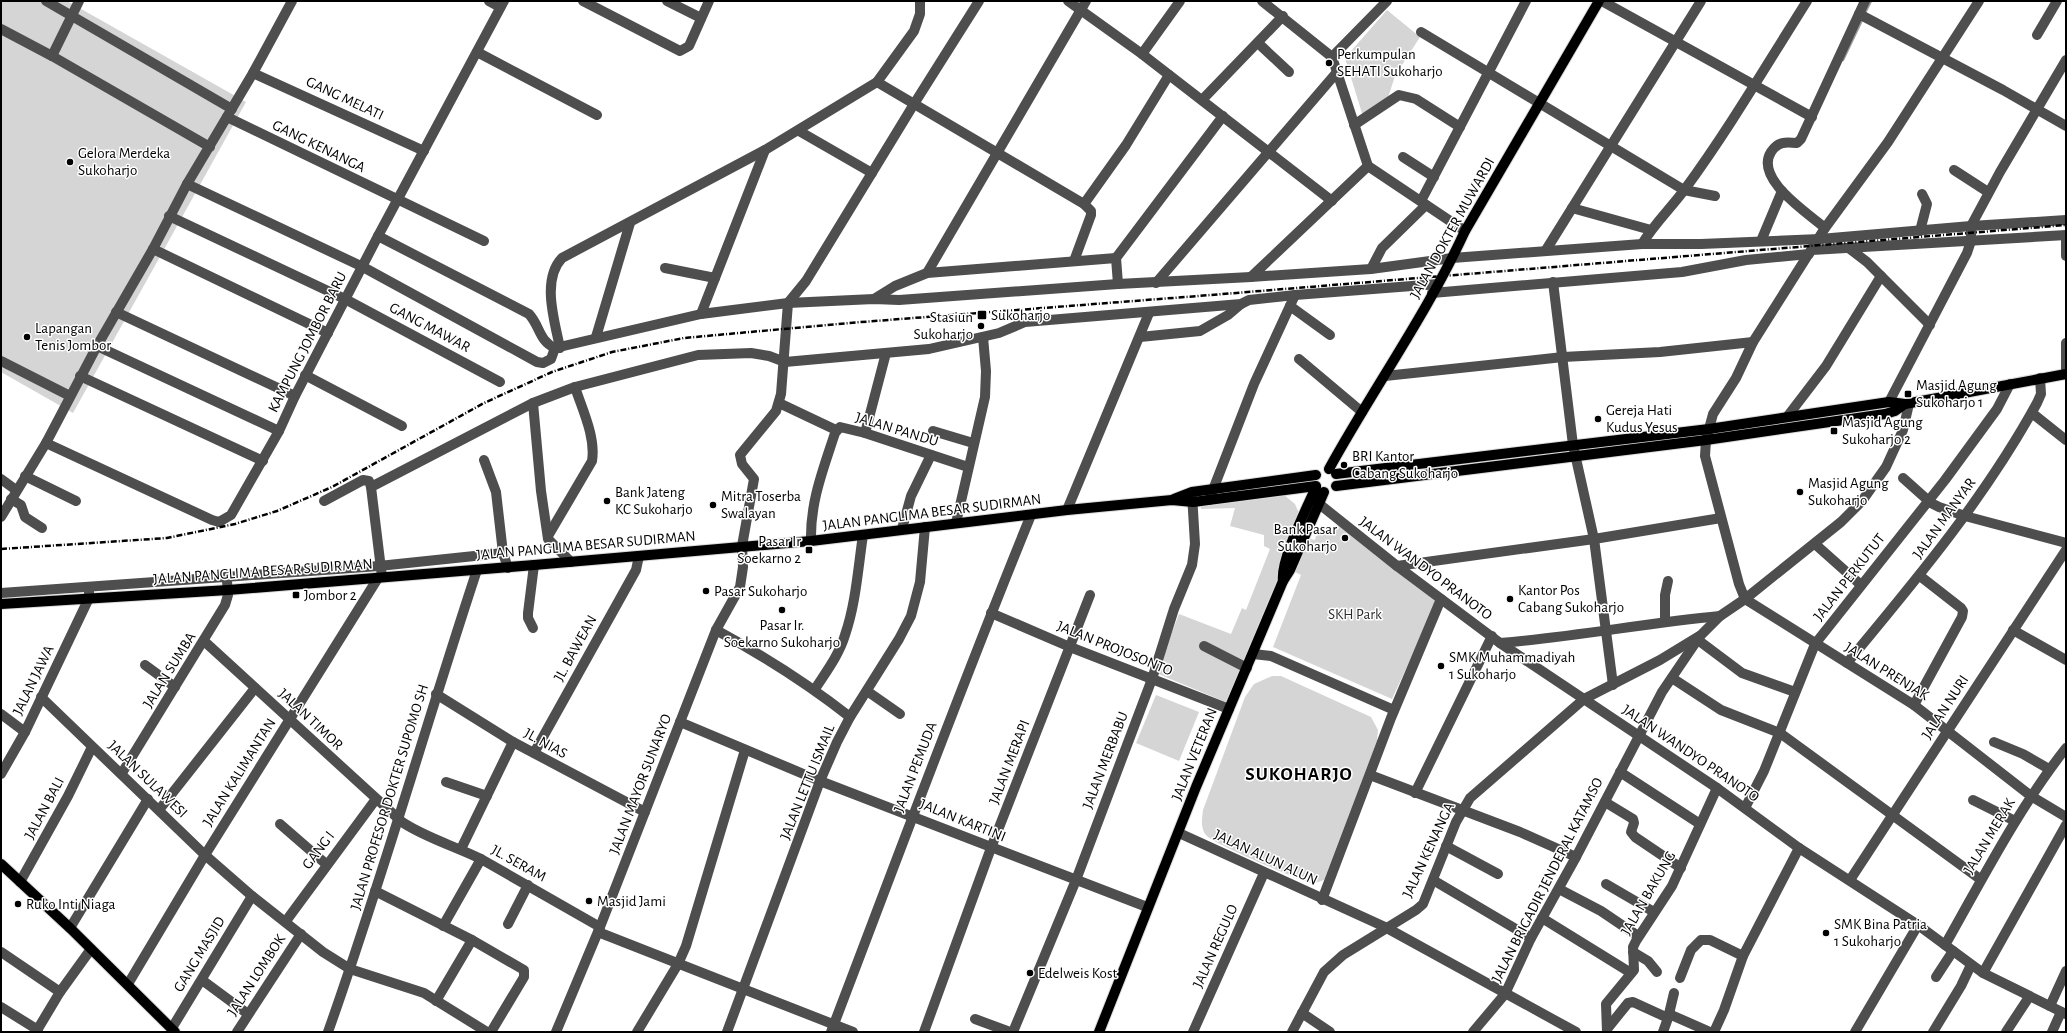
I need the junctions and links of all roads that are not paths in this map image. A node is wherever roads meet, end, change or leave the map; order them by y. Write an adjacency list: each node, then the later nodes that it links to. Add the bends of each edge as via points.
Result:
1 (46, 1): 24 (street, GANG KENANGA)
2 (79, 1): 24 (street)
3 (489, 1): 22 (street)
4 (583, 1): 27 (street, via 680,51 689,46)
5 (667, 1): 27 (street)
6 (709, 1): 27 (street)
7 (920, 1): 44 (street, via 920,14 914,31)
8 (979, 1): 47 (street)
9 (1068, 1): 23 (street)
10 (1086, 1): 23 (street)
11 (1180, 1): 34 (street)
12 (1262, 1): 25 (street)
13 (1387, 1): 36 (street)
14 (1526, 1): 42 (street)
15 (1601, 1): 31 (street); 48 (main road, JALAN DOKTER MUWARDI)
16 (1701, 1): 31 (street)
17 (1807, 1): 45 (street)
18 (1865, 1): 26 (street)
19 (1979, 1): 37 (street)
20 (2057, 1): 30 (street)
21 (290, 2): 41 (street)
22 (502, 4): 33 (street, KAMPUNG JOMBOR BARU)
23 (1081, 10): 34 (street); 63 (street)
24 (71, 15): 35 (street); 50 (street, GANG KENANGA)
25 (1283, 16): 32 (street); 36 (street)
26 (1862, 16): 37 (street); 53 (street)
27 (701, 18)
28 (1, 29): 35 (street)
29 (1421, 32): 42 (street)
30 (2037, 35)
31 (1675, 42): 45 (street); 58 (street)
32 (1258, 43): 40 (street); 46 (street)
33 (477, 52): 51 (street); 61 (street, KAMPUNG JOMBOR BARU)
34 (1142, 54): 43 (street)
35 (52, 56): 59 (street)
36 (1332, 57): 39 (street)
37 (1942, 58): 49 (street); 84 (street, via 1888,142)
38 (2066, 60): 49 (street)
39 (1338, 71): 54 (street); 62 (street)
40 (1289, 72)
41 (253, 73): 50 (street); 61 (street, GANG MELATI)
42 (1488, 73): 48 (street); 56 (street)
43 (1168, 75): 46 (street); 78 (street, via 1126,145)
44 (877, 82): 47 (street); 57 (street)
45 (1754, 86): 53 (street); 70 (street)
46 (1202, 100): 52 (street)
47 (914, 104): 63 (street); 67 (street)
48 (1540, 104): 58 (street); 86 (main road, JALAN DOKTER MUWARDI)
49 (2035, 110): 55 (street); 72 (street)
50 (230, 113): 59 (street); 75 (street, GANG KENANGA)
51 (597, 115)
52 (1223, 116): 62 (street); 100 (street)
53 (1812, 117): 71 (street, via 1800,142 1780,143 1768,157 1767,168 1772,180)
54 (1354, 125): 56 (street, via 1399,95 1416,99); 65 (street)
55 (2066, 126)
56 (1460, 127): 68 (street)
57 (799, 131): 60 (street); 67 (street)
58 (1611, 146): 70 (street); 79 (street)
59 (210, 147): 69 (street)
60 (765, 150): 82 (street); 109 (street)
61 (424, 151): 75 (street, KAMPUNG JOMBOR BARU)
62 (1269, 151): 76 (street); 110 (street)
63 (997, 153): 78 (street); 106 (street)
64 (1403, 157): 68 (street)
65 (1368, 166): 76 (street); 77 (street)
66 (1954, 170): 72 (street)
67 (872, 173): 119 (street, via 806,281)
68 (1434, 177): 77 (street)
69 (187, 184): 80 (street); 103 (street)
70 (1684, 190): 74 (street); 85 (street)
71 (1782, 191): 84 (street); 92 (street)
72 (1988, 192): 83 (street)
73 (1922, 194): 87 (street, via 1926,204)
74 (1715, 196)
75 (398, 201): 89 (street, KAMPUNG JOMBOR BARU); 91 (street, GANG KENANGA)
76 (1332, 201): 108 (street)
77 (1424, 203): 86 (street); 105 (street, via 1382,248)
78 (1084, 204): 102 (street, via 1091,211 1091,215)
79 (1572, 208): 85 (street); 97 (street)
80 (170, 216): 95 (street); 116 (street, GANG MAWAR)
81 (2066, 220): 83 (street)
82 (630, 224): 128 (street); 134 (street, via 562,258 554,266 551,292)
83 (1971, 226): 87 (street); 93 (street)
84 (1826, 228): 90 (street)
85 (1651, 230): 94 (street)
86 (1465, 231): 101 (main road, JALAN DOKTER MUWARDI)
87 (1920, 231): 90 (street)
88 (2066, 234): 93 (street); 99 (street)
89 (378, 236): 103 (street, KAMPUNG JOMBOR BARU); 134 (street, via 529,314 542,338)
90 (1820, 239): 92 (street); 98 (street)
91 (484, 241)
92 (1761, 241): 94 (street)
93 (1971, 241): 96 (street); 125 (street)
94 (1642, 244): 97 (street)
95 (153, 249): 122 (street); 126 (street)
96 (1850, 249): 98 (street); 107 (street)
97 (1546, 250): 101 (street)
98 (1810, 252): 111 (street, via 1682,272); 131 (street)
99 (2066, 256)
100 (1116, 258): 102 (street); 112 (street)
101 (1452, 258): 105 (street); 114 (main road, JALAN DOKTER MUWARDI)
102 (1074, 261): 106 (street)
103 (362, 267): 116 (street, KAMPUNG JOMBOR BARU); 134 (street, via 537,362 543,363 551,359)
104 (666, 268): 109 (street)
105 (1371, 268): 108 (street)
106 (927, 273): 113 (street)
107 (1881, 276): 125 (street); 156 (street, via 1826,366)
108 (1251, 277): 110 (street)
109 (715, 278): 124 (street)
110 (1156, 282): 112 (street)
111 (1553, 282): 114 (street); 136 (street)
112 (1118, 284): 118 (street)
113 (895, 286): 117 (street); 118 (street, via 892,294)
114 (1435, 288): 115 (street); 143 (main road, JALAN DOKTER MUWARDI)
115 (1295, 296): 120 (street, via 1249,300); 121 (street)
116 (346, 299): 126 (street, KAMPUNG JOMBOR BARU); 145 (street, GANG MAWAR)
117 (874, 299): 118 (street); 119 (street)
118 (899, 300)
119 (788, 303): 124 (street); 139 (street)
120 (1241, 304): 123 (street); 130 (street, via 1228,315 1200,331)
121 (1290, 306): 127 (street); 183 (street, via 1254,384)
122 (116, 312): 133 (street); 149 (street)
123 (1149, 313): 129 (street, via 1025,322); 130 (street)
124 (701, 314): 128 (street)
125 (1930, 325): 150 (street)
126 (328, 333): 141 (street, KAMPUNG JOMBOR BARU)
127 (1330, 335)
128 (596, 337): 134 (street)
129 (983, 337): 135 (street, via 929,349); 167 (street, via 985,397)
130 (1140, 337): 191 (street)
131 (1753, 342): 136 (street, via 1660,352); 158 (street, via 1736,378 1713,414)
132 (2066, 342): 140 (street)
133 (97, 346): 142 (street); 159 (street)
134 (558, 348)
135 (886, 353): 139 (street); 162 (street)
136 (1563, 357): 143 (street); 168 (street)
137 (1, 360): 148 (street)
138 (1299, 360): 154 (street)
139 (785, 362): 147 (street, via 751,353 698,355); 152 (street)
140 (2066, 374): 144 (main road)
141 (305, 375): 149 (street, KAMPUNG JOMBOR BARU); 157 (street)
142 (80, 376): 148 (street); 173 (street)
143 (1385, 376): 154 (main road, JALAN DOKTER MUWARDI)
144 (2040, 378): 146 (main road); 155 (street, JALAN MANYAR, via 2040,394)
145 (500, 382)
146 (2010, 384): 153 (main road); 188 (street, JALAN PERKUTUT, via 1989,420)
147 (575, 387): 151 (street); 201 (street, via 593,452 592,461)
148 (70, 396): 166 (street)
149 (295, 396): 159 (street, KAMPUNG JOMBOR BARU)
150 (1889, 402): 153 (main road); 156 (main road)
151 (533, 403): 181 (street); 201 (street, via 541,491)
152 (779, 403): 160 (street); 205 (street, JALAN MAYOR SUNARYO, via 776,411 740,456 742,464 754,479)
153 (1907, 404): 164 (main road, via 1885,414); 204 (street, via 1903,430 1880,478 1857,506)
154 (1362, 412): 175 (main road, JALAN DOKTER MUWARDI)
155 (2032, 413): 165 (street); 193 (street, JALAN MANYAR)
156 (1787, 417): 158 (main road)
157 (402, 426)
158 (1709, 429): 163 (main road); 164 (street)
159 (279, 430): 173 (street, KAMPUNG JOMBOR BARU)
160 (836, 430): 162 (street, JALAN PANDU, via 840,427); 203 (street, JALAN PANDU, via 812,509)
161 (933, 431): 167 (street)
162 (865, 433): 170 (street, JALAN PANDU)
163 (1625, 439): 168 (main road); 169 (main road)
164 (1706, 440): 169 (main road); 195 (street, via 1705,456)
165 (2066, 440)
166 (46, 443): 173 (street, KAMPUNG JOMBOR BARU, via 219,522 231,515); 177 (street)
167 (973, 444): 174 (street)
168 (1573, 445): 171 (street); 175 (main road)
169 (1626, 450): 171 (main road)
170 (931, 455): 174 (street, JALAN PANDU); 199 (street, via 911,496)
171 (1575, 456): 180 (main road); 202 (street)
172 (484, 460): 207 (street, via 496,492)
173 (263, 461)
174 (968, 467): 196 (street)
175 (1332, 471): 176 (main road, via 1320,470); 180 (main road, via 1338,480)
176 (1316, 474): 182 (main road, via 1314,479); 183 (main road, JALAN PANGLIMA BESAR SUDIRMAN)
177 (25, 476): 184 (street); 189 (street)
178 (1902, 478): 188 (street)
179 (1, 479): 184 (street)
180 (1336, 486): 182 (main road, via 1331,491)
181 (371, 487): 190 (street, via 369,481 363,480); 210 (street)
182 (1319, 488): 186 (main road, JALAN PANGLIMA BESAR SUDIRMAN); 187 (main road, JALAN VETERAN)
183 (1213, 490): 185 (main road, JALAN PANGLIMA BESAR SUDIRMAN); 186 (street)
184 (13, 495): 194 (street); 198 (street, via 21,504 25,517)
185 (1192, 497): 186 (main road, JALAN PANGLIMA BESAR SUDIRMAN); 191 (main road, JALAN PANGLIMA BESAR SUDIRMAN); 247 (street, JALAN MERBABU, via 1195,544 1192,565 1174,609)
186 (1209, 500)
187 (1315, 500): 212 (street, JALAN WANDYO PRANOTO); 242 (main road, JALAN VETERAN, via 1290,570)
188 (1928, 500): 193 (street, via 1939,507); 219 (street, JALAN PERKUTUT)
189 (76, 501)
190 (324, 501)
191 (1067, 510): 192 (main road, JALAN PANGLIMA BESAR SUDIRMAN)
192 (1032, 515): 196 (main road, JALAN PANGLIMA BESAR SUDIRMAN); 228 (street, JALAN PEMUDA)
193 (1965, 516): 206 (street); 215 (street, JALAN MANYAR)
194 (1, 517)
195 (1721, 518): 202 (street); 226 (street, via 1739,584)
196 (956, 523): 197 (main road, JALAN PANGLIMA BESAR SUDIRMAN)
197 (925, 526): 199 (main road, JALAN PANGLIMA BESAR SUDIRMAN); 253 (street, JALAN LETTU ISMAIL, via 920,582 911,616)
198 (42, 528)
199 (902, 529): 200 (main road, JALAN PANGLIMA BESAR SUDIRMAN)
200 (863, 535): 203 (main road, JALAN PANGLIMA BESAR SUDIRMAN); 252 (street, via 856,592 845,636)
201 (550, 540): 209 (street)
202 (1594, 540): 212 (street); 234 (street)
203 (811, 541): 205 (main road, JALAN PANGLIMA BESAR SUDIRMAN)
204 (1815, 544): 219 (street); 226 (street)
205 (742, 546): 208 (main road, JALAN PANGLIMA BESAR SUDIRMAN); 232 (street, JALAN MAYOR SUNARYO, via 743,567 740,587)
206 (2066, 550): 233 (street, JALAN NURI)
207 (503, 553): 210 (street); 213 (street)
208 (639, 556): 209 (main road, JALAN PANGLIMA BESAR SUDIRMAN); 275 (street, JL. BAWEAN, via 636,570)
209 (571, 562): 211 (main road, JALAN PANGLIMA BESAR SUDIRMAN)
210 (379, 566): 216 (street); 217 (street)
211 (534, 566): 213 (main road, JALAN PANGLIMA BESAR SUDIRMAN); 231 (street, via 528,613)
212 (1397, 566): 225 (street, JALAN WANDYO PRANOTO)
213 (508, 568): 214 (main road, JALAN PANGLIMA BESAR SUDIRMAN)
214 (477, 570): 217 (main road, JALAN PANGLIMA BESAR SUDIRMAN); 255 (street, JALAN PROFESOR DOKTER SUPOMO SH)
215 (1920, 576): 244 (street, JALAN MANYAR); 258 (street, via 1963,611)
216 (227, 577): 220 (street); 221 (street, JALAN SUMBA)
217 (380, 577): 221 (main road, JALAN PANGLIMA BESAR SUDIRMAN); 264 (street, JALAN KALIMANTAN)
218 (1668, 581): 230 (street)
219 (1861, 586): 239 (street, JALAN PERKUTUT)
220 (89, 587): 222 (street); 224 (street)
221 (228, 590): 224 (main road, JALAN PANGLIMA BESAR SUDIRMAN); 237 (street, JALAN SUMBA, via 225,605)
222 (1, 593)
223 (1090, 594): 241 (street, JALAN MERAPI)
224 (89, 598): 227 (main road, JALAN PANGLIMA BESAR SUDIRMAN); 256 (street, JALAN JAWA)
225 (1441, 599): 235 (street, JALAN WANDYO PRANOTO); 260 (street, JALAN ALUN ALUN)
226 (1746, 599): 229 (street); 239 (street, JALAN PRENJAK)
227 (1, 604)
228 (991, 613): 241 (street, JALAN PROJOSONTO); 296 (street, JALAN PEMUDA)
229 (1720, 616): 230 (street); 236 (street)
230 (1665, 622): 234 (street)
231 (533, 628)
232 (716, 630): 252 (street); 265 (street, JALAN MAYOR SUNARYO)
233 (2013, 630): 243 (street); 266 (street, JALAN NURI)
234 (1606, 631): 238 (street); 249 (street)
235 (1492, 636): 238 (street, JALAN WANDYO PRANOTO); 284 (street)
236 (1700, 637): 248 (street, JALAN BRIGADIR JENDERAL KATAMSO); 249 (street, JALAN KENANGA); 254 (street, via 1742,673)
237 (204, 641): 250 (street, JALAN SUMBA); 251 (street, JALAN TIMOR)
238 (1500, 643): 257 (street, JALAN WANDYO PRANOTO)
239 (1815, 644): 244 (street, JALAN PRENJAK); 254 (street, JALAN PERKUTUT)
240 (1204, 646): 246 (street)
241 (1070, 647): 247 (street, JALAN PROJOSONTO); 306 (street, JALAN MERAPI)
242 (1255, 649): 246 (main road, JALAN VETERAN); 260 (street)
243 (2066, 660)
244 (1847, 663): 258 (street, JALAN PRENJAK)
245 (145, 665): 250 (street)
246 (1247, 668): 259 (main road, JALAN VETERAN)
247 (1152, 678): 259 (street, JALAN PROJOSONTO); 318 (street, JALAN MERBABU)
248 (1672, 678): 268 (street, via 1721,710); 269 (street, JALAN BRIGADIR JENDERAL KATAMSO)
249 (1613, 685): 257 (street, JALAN KENANGA)
250 (175, 687): 278 (street, JALAN SUMBA)
251 (255, 688): 264 (street, JALAN TIMOR); 292 (street)
252 (815, 689): 263 (street)
253 (867, 691): 262 (street); 263 (street, JALAN LETTU ISMAIL)
254 (1795, 692): 268 (street, JALAN PERKUTUT)
255 (436, 694): 270 (street, JL. NIAS); 298 (street, JALAN PROFESOR DOKTER SUPOMO SH)
256 (42, 697): 267 (street, JALAN JAWA); 272 (street, JALAN SULAWESI)
257 (1584, 699): 269 (street, JALAN WANDYO PRANOTO); 293 (street, JALAN KENANGA, via 1470,798)
258 (1914, 705): 266 (street, JALAN PRENJAK)
259 (1229, 709): 304 (main road, JALAN VETERAN)
260 (1394, 710): 280 (street, JALAN ALUN ALUN)
261 (1, 714): 267 (street)
262 (900, 714)
263 (850, 717): 281 (street, JALAN LETTU ISMAIL)
264 (289, 721): 288 (street, JALAN TIMOR); 309 (street, JALAN KALIMANTAN)
265 (680, 722): 274 (street, JALAN KARTINI); 294 (street, JALAN MAYOR SUNARYO)
266 (1948, 730): 286 (street, JALAN PRENJAK); 295 (street, JALAN NURI)
267 (24, 732): 279 (street, JALAN JAWA)
268 (1780, 733): 291 (street, JALAN PERKUTUT, via 1764,771); 295 (street)
269 (1639, 737): 277 (street, JALAN BRIGADIR JENDERAL KATAMSO); 283 (street, JALAN WANDYO PRANOTO)
270 (514, 742): 275 (street, JL. NIAS); 285 (street)
271 (1994, 742): 276 (street, via 2023,754)
272 (92, 747): 278 (street, JALAN SULAWESI); 321 (street, JALAN BALI)
273 (2066, 748): 276 (street, JALAN MERAK)
274 (745, 750): 281 (street, JALAN KARTINI); 347 (street, via 686,946)
275 (534, 753): 294 (street, JL. NIAS)
276 (2049, 769): 286 (street, JALAN MERAK)
277 (1620, 772): 290 (street, JALAN BRIGADIR JENDERAL KATAMSO); 301 (street)
278 (122, 773): 287 (street, JALAN SULAWESI)
279 (1, 774)
280 (1370, 774): 284 (street); 327 (street, JALAN ALUN ALUN)
281 (820, 781): 296 (street, JALAN KARTINI); 358 (street, JALAN LETTU ISMAIL)
282 (446, 782): 285 (street)
283 (1717, 788): 291 (street, JALAN WANDYO PRANOTO); 301 (street, JALAN BAKUNG)
284 (1415, 793): 293 (street)
285 (487, 796): 308 (street)
286 (2031, 796): 297 (street, JALAN PRENJAK); 299 (street, JALAN MERAK)
287 (148, 799): 292 (street, JALAN SULAWESI); 336 (street)
288 (376, 799): 298 (street, JALAN TIMOR); 313 (street, GANG I)
289 (1973, 800): 299 (street)
290 (1605, 802): 310 (street, JALAN BRIGADIR JENDERAL KATAMSO); 314 (street, via 1633,819 1631,832 1635,837)
291 (1744, 808): 307 (street, JALAN WANDYO PRANOTO)
292 (160, 810): 309 (street, JALAN SULAWESI)
293 (1461, 811): 305 (street, JALAN KENANGA); 310 (street, via 1520,832)
294 (645, 812): 337 (street, JALAN MAYOR SUNARYO)
295 (1893, 815): 317 (street); 320 (street, JALAN NURI)
296 (912, 816): 306 (street, JALAN KARTINI); 371 (street, JALAN PEMUDA)
297 (2066, 817)
298 (398, 818): 303 (street, JALAN TIMOR); 325 (street, JALAN PROFESOR DOKTER SUPOMO SH)
299 (2015, 821): 317 (street, JALAN MERAK)
300 (280, 824): 313 (street)
301 (1700, 824): 314 (street, JALAN BAKUNG)
302 (2066, 825): 353 (street)
303 (416, 831): 308 (street, JL. SERAM)
304 (1179, 833): 315 (street, JALAN ALUN ALUN); 328 (main road, JALAN VETERAN)
305 (1446, 846): 316 (street); 319 (street, JALAN KENANGA)
306 (991, 848): 318 (street, JALAN KARTINI); 384 (street, JALAN MERAPI)
307 (1799, 848): 320 (street, JALAN WANDYO PRANOTO); 346 (street)
308 (461, 849): 311 (street, JL. SERAM)
309 (205, 855): 326 (street, JALAN SULAWESI); 357 (street, JALAN KALIMANTAN)
310 (1576, 857): 324 (street, JALAN BRIGADIR JENDERAL KATAMSO)
311 (481, 859): 323 (street, JL. SERAM); 334 (street)
312 (1, 864): 321 (main road)
313 (326, 864): 331 (street, GANG I)
314 (1682, 868): 329 (street, JALAN BAKUNG)
315 (1264, 873): 327 (street, JALAN ALUN ALUN); 387 (street, JALAN REGULO)
316 (1498, 874)
317 (1980, 879): 342 (street, JALAN MERAK)
318 (1076, 880): 328 (street, JALAN KARTINI); 385 (street, JALAN MERBABU)
319 (1433, 880): 335 (street, JALAN KENANGA, via 1422,904 1416,910); 340 (street)
320 (1850, 880): 333 (street, JALAN WANDYO PRANOTO)
321 (20, 882): 336 (main road)
322 (1606, 884): 329 (street)
323 (528, 885): 332 (street); 337 (street, JL. SERAM)
324 (1559, 888): 330 (street, JALAN BRIGADIR JENDERAL KATAMSO); 339 (street, via 1602,911)
325 (382, 895): 334 (street); 349 (street, JALAN PROFESOR DOKTER SUPOMO SH)
326 (252, 896): 331 (street, JALAN SULAWESI); 356 (street, GANG MASJID)
327 (1322, 900): 335 (street)
328 (1148, 907): 386 (main road, JALAN VETERAN)
329 (1654, 912): 339 (street, JALAN BAKUNG)
330 (1542, 918): 340 (street, JALAN BRIGADIR JENDERAL KATAMSO); 352 (street)
331 (286, 920): 338 (street, JALAN SULAWESI)
332 (508, 924)
333 (1918, 925): 342 (street, JALAN WANDYO PRANOTO); 394 (street)
334 (443, 926): 341 (street)
335 (1385, 927): 361 (street); 366 (street, JALAN KENANGA, via 1343,955 1324,972)
336 (70, 928): 343 (main road)
337 (599, 929): 347 (street, JL. SERAM); 380 (street, JALAN MAYOR SUNARYO)
338 (301, 934): 349 (street, JALAN SULAWESI); 368 (street, JALAN LOMBOK)
339 (1638, 936): 345 (street, JALAN BAKUNG)
340 (1531, 938): 361 (street, JALAN BRIGADIR JENDERAL KATAMSO)
341 (472, 940): 363 (street); 379 (street, via 525,972)
342 (1949, 948): 348 (street, JALAN WANDYO PRANOTO); 354 (street, JALAN MERAK)
343 (91, 949): 357 (main road); 359 (street)
344 (1, 952): 359 (street)
345 (1633, 952): 351 (street, via 1648,960); 352 (street, JALAN BAKUNG, via 1634,966)
346 (1743, 956): 355 (street, via 1710,940 1701,940 1690,950); 393 (street)
347 (678, 964): 358 (street, JL. SERAM); 381 (street)
348 (1971, 965): 353 (street, JALAN WANDYO PRANOTO); 395 (street)
349 (350, 970): 363 (street, JALAN SULAWESI, via 424,993); 377 (street, JALAN PROFESOR DOKTER SUPOMO SH)
350 (2066, 971): 364 (street)
351 (1657, 972)
352 (1631, 973): 373 (street, via 1606,1004)
353 (1983, 973): 362 (street, JALAN WANDYO PRANOTO)
354 (1936, 977)
355 (1680, 978)
356 (202, 980): 368 (street); 372 (street, GANG MASJID)
357 (128, 984): 372 (main road)
358 (744, 989): 371 (street, JL. SERAM); 382 (street, JALAN LETTU ISMAIL)
359 (60, 992): 374 (street)
360 (1674, 993): 369 (street)
361 (1505, 994): 375 (street); 390 (street, JALAN BRIGADIR JENDERAL KATAMSO)
362 (2029, 997): 364 (street, JALAN WANDYO PRANOTO); 396 (street)
363 (436, 1001): 378 (street, JALAN SULAWESI)
364 (2050, 1006): 367 (street, JALAN WANDYO PRANOTO)
365 (1, 1007): 374 (street)
366 (1302, 1013): 388 (street, JALAN KENANGA); 389 (street)
367 (2064, 1013): 397 (street)
368 (248, 1014): 376 (street, JALAN LOMBOK)
369 (1668, 1016): 373 (street, via 1630,1002); 391 (street); 392 (street)
370 (975, 1019): 385 (street)
371 (833, 1028): 383 (street, JL. SERAM)
372 (173, 1030)
373 (1607, 1030)
374 (37, 1031)
375 (1570, 1031)
376 (237, 1032)
377 (328, 1032)
378 (487, 1032)
379 (491, 1032)
380 (556, 1032)
381 (638, 1032)
382 (727, 1032)
383 (853, 1032)
384 (924, 1032)
385 (1011, 1032)
386 (1099, 1032)
387 (1193, 1032)
388 (1292, 1032)
389 (1330, 1032)
390 (1473, 1032)
391 (1663, 1032)
392 (1710, 1032)
393 (1714, 1032)
394 (1855, 1032)
395 (1933, 1032)
396 (2006, 1032)
397 (2052, 1032)

